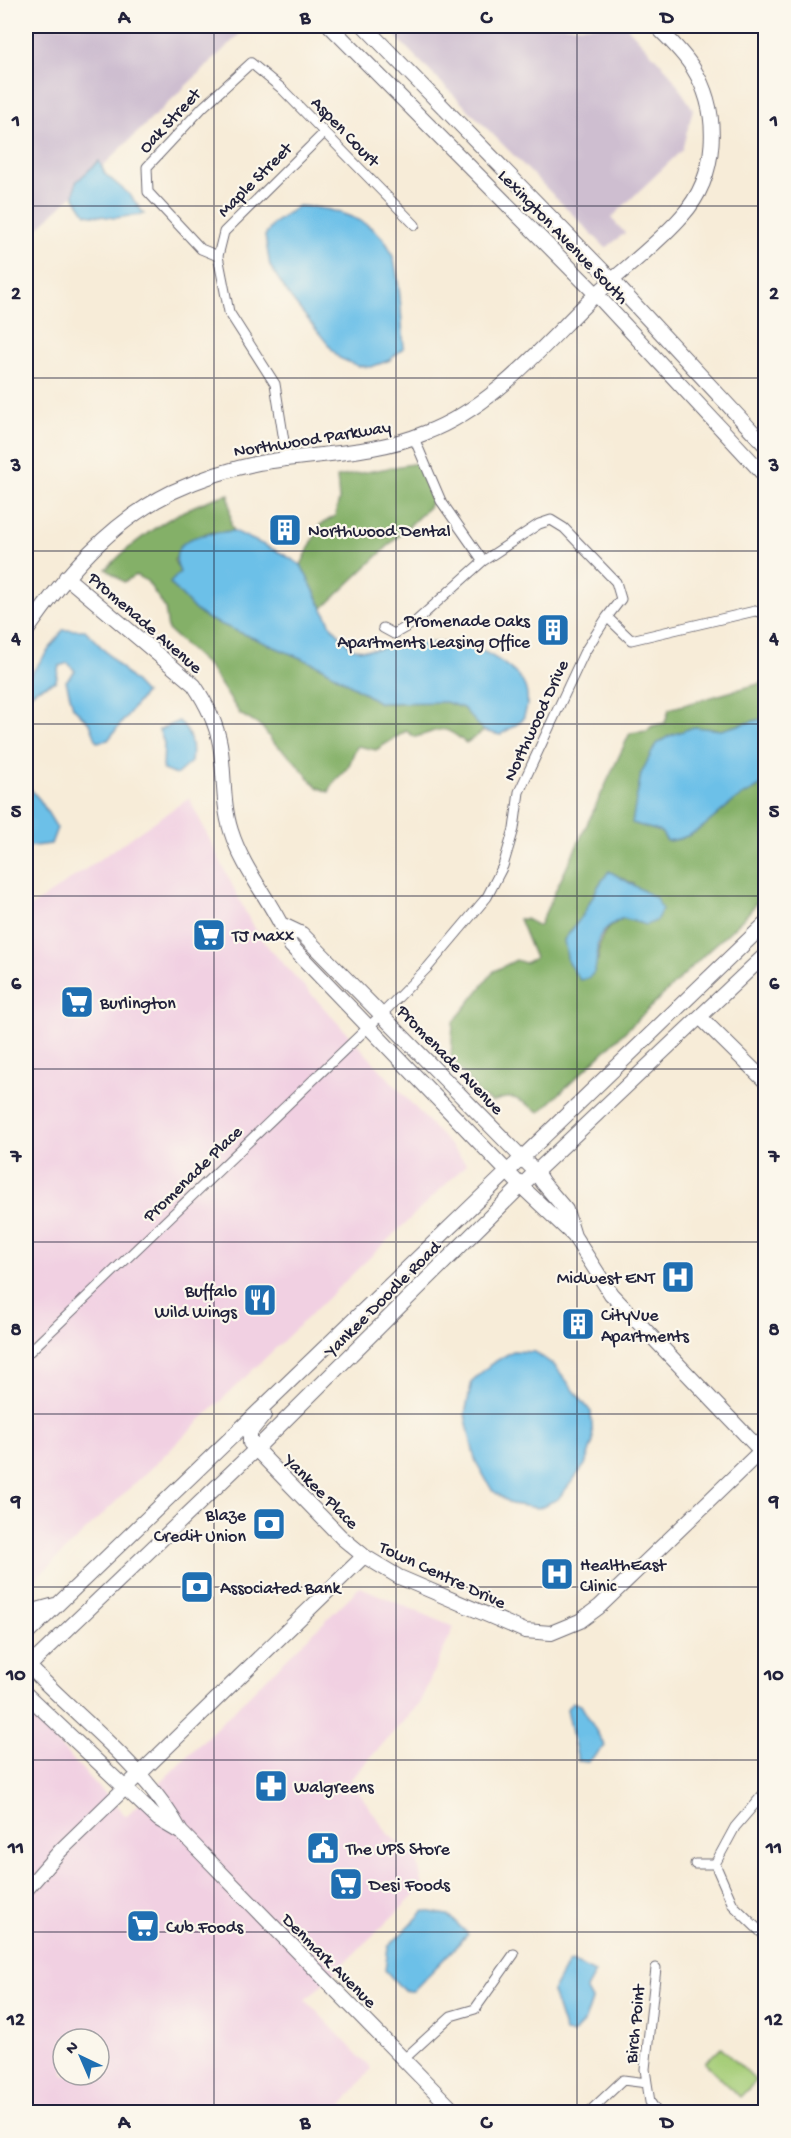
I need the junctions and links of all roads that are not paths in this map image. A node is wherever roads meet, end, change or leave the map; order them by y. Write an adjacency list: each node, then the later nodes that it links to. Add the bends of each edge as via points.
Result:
1 (330, 26): 9 (street, Lexington Avenue South)
2 (364, 26): 8 (street, Lexington Avenue South)
3 (656, 26): 8 (street, Northwood Parkway, via 686,58 704,90 712,125 709,162 702,186 682,217)
4 (251, 63): 5 (street, Aspen Court); 7 (street, Oak Street, via 147,167 148,192 201,249)
5 (324, 134): 6 (street, Aspen Court); 7 (street, Maple Street, via 224,232)
6 (415, 225)
7 (218, 256): 12 (street, via 228,312 275,384)
8 (611, 279): 9 (street, Northwood Parkway); 11 (street, Lexington Avenue South)
9 (596, 294): 10 (street, Northwood Parkway, via 486,400); 13 (street, Lexington Avenue South)
10 (414, 438): 12 (street, Northwood Parkway, via 392,446); 14 (street, via 441,501)
11 (765, 446)
12 (286, 460): 15 (street, Northwood Parkway, via 225,471 161,498 105,537)
13 (765, 477)
14 (483, 561): 17 (street, Northwood Drive, via 551,520 564,528 616,582 621,599); 18 (street, via 414,621 394,634)
15 (66, 577): 19 (street, Promenade Avenue); 21 (street, Promenade Avenue, via 194,685 201,696 219,740 230,830 246,865)
16 (765, 613): 17 (street, via 755,611 631,640)
17 (607, 617): 23 (street, Northwood Drive, via 584,652 519,792 514,829 488,897)
18 (383, 628)
19 (26, 632)
20 (765, 923): 27 (street, Yankee Doodle Road)
21 (283, 925): 23 (street, Promenade Avenue, via 302,934); 25 (street, Promenade Avenue, via 291,946)
22 (765, 954): 24 (street, Yankee Doodle Road)
23 (382, 1014): 25 (street, Promenade Place); 27 (street, Promenade Avenue)
24 (701, 1017): 26 (street); 29 (street, Yankee Doodle Road)
25 (369, 1025): 28 (street, Promenade Avenue); 33 (street, Promenade Place)
26 (765, 1082)
27 (522, 1157): 28 (street, Yankee Doodle Road); 29 (street, Promenade Avenue)
28 (507, 1171): 30 (street, Promenade Avenue); 32 (street, Yankee Doodle Road)
29 (536, 1172): 30 (street, Yankee Doodle Road); 31 (street, Promenade Avenue, via 567,1210)
30 (521, 1186): 31 (street, Promenade Avenue); 35 (street, Yankee Doodle Road)
31 (573, 1236): 34 (street, Promenade Avenue, via 611,1294)
32 (318, 1353): 35 (street, via 250,1432 250,1443); 37 (street, Yankee Doodle Road)
33 (26, 1355)
34 (763, 1448): 36 (street, Town Centre Drive, via 599,1607 580,1621 551,1632 516,1628 399,1577)
35 (256, 1449): 36 (street, Yankee Place); 40 (street, Yankee Doodle Road)
36 (364, 1556): 42 (street, Town Centre Drive)
37 (57, 1605): 38 (street); 39 (street, Yankee Doodle Road)
38 (26, 1613)
39 (26, 1635)
40 (27, 1666): 42 (street, Denmark Avenue)
41 (26, 1694): 43 (street, Denmark Avenue)
42 (138, 1775): 43 (street, Town Centre Drive); 45 (street, Denmark Avenue, via 168,1808)
43 (126, 1787): 45 (street, Denmark Avenue, via 158,1819); 48 (street, Town Centre Drive)
44 (765, 1791): 47 (street, via 735,1827)
45 (181, 1832): 52 (street, Denmark Avenue)
46 (695, 1864): 47 (street)
47 (715, 1864): 49 (street, via 733,1905)
48 (26, 1890)
49 (765, 1937)
50 (514, 1954): 52 (street, via 475,2010 451,2016)
51 (656, 1968): 53 (street, Birch Point, via 645,2069)
52 (403, 2060): 54 (street, Denmark Avenue)
53 (647, 2083): 55 (street, Birch Point, via 623,2080); 56 (street, Birch Point, via 650,2102)
54 (455, 2112)
55 (589, 2112)
56 (657, 2112)

